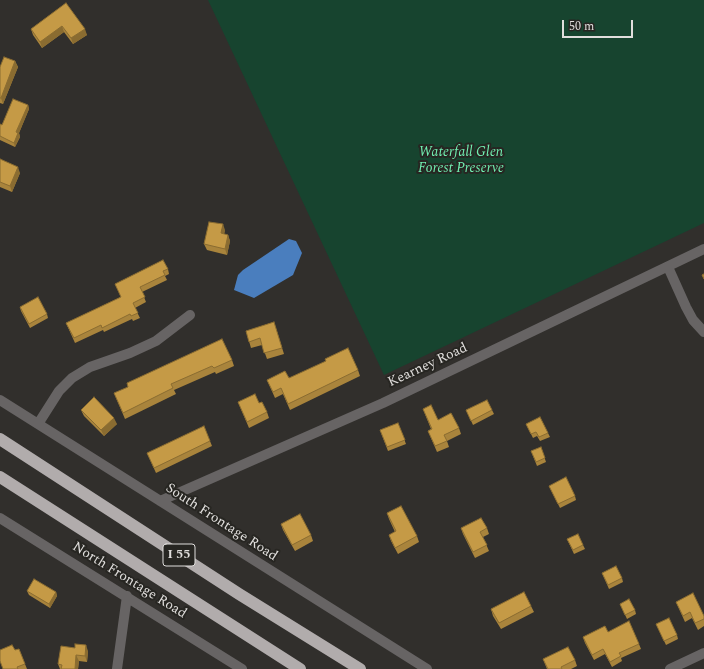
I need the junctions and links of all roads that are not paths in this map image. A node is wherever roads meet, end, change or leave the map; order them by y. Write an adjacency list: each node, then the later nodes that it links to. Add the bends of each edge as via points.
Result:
1 (704, 249): 2 (street, Kearney Road)
2 (668, 266): 4 (street, via 693,320); 9 (street, Kearney Road, via 383,403)
3 (190, 315): 6 (street, via 150,345 90,367 72,378 59,391)
4 (704, 332)
5 (0, 400): 6 (street, South Frontage Road)
6 (38, 424): 9 (street, South Frontage Road)
7 (0, 439): 16 (highway, I 55, via 238,594)
8 (0, 477): 15 (highway, I 55)
9 (160, 501): 17 (street, South Frontage Road)
10 (0, 518): 11 (street, North Frontage Road)
11 (127, 596): 13 (street); 14 (street, North Frontage Road)
12 (704, 653): 18 (street)
13 (117, 669)
14 (242, 669)
15 (300, 669)
16 (360, 669)
17 (427, 669)
18 (670, 669)

